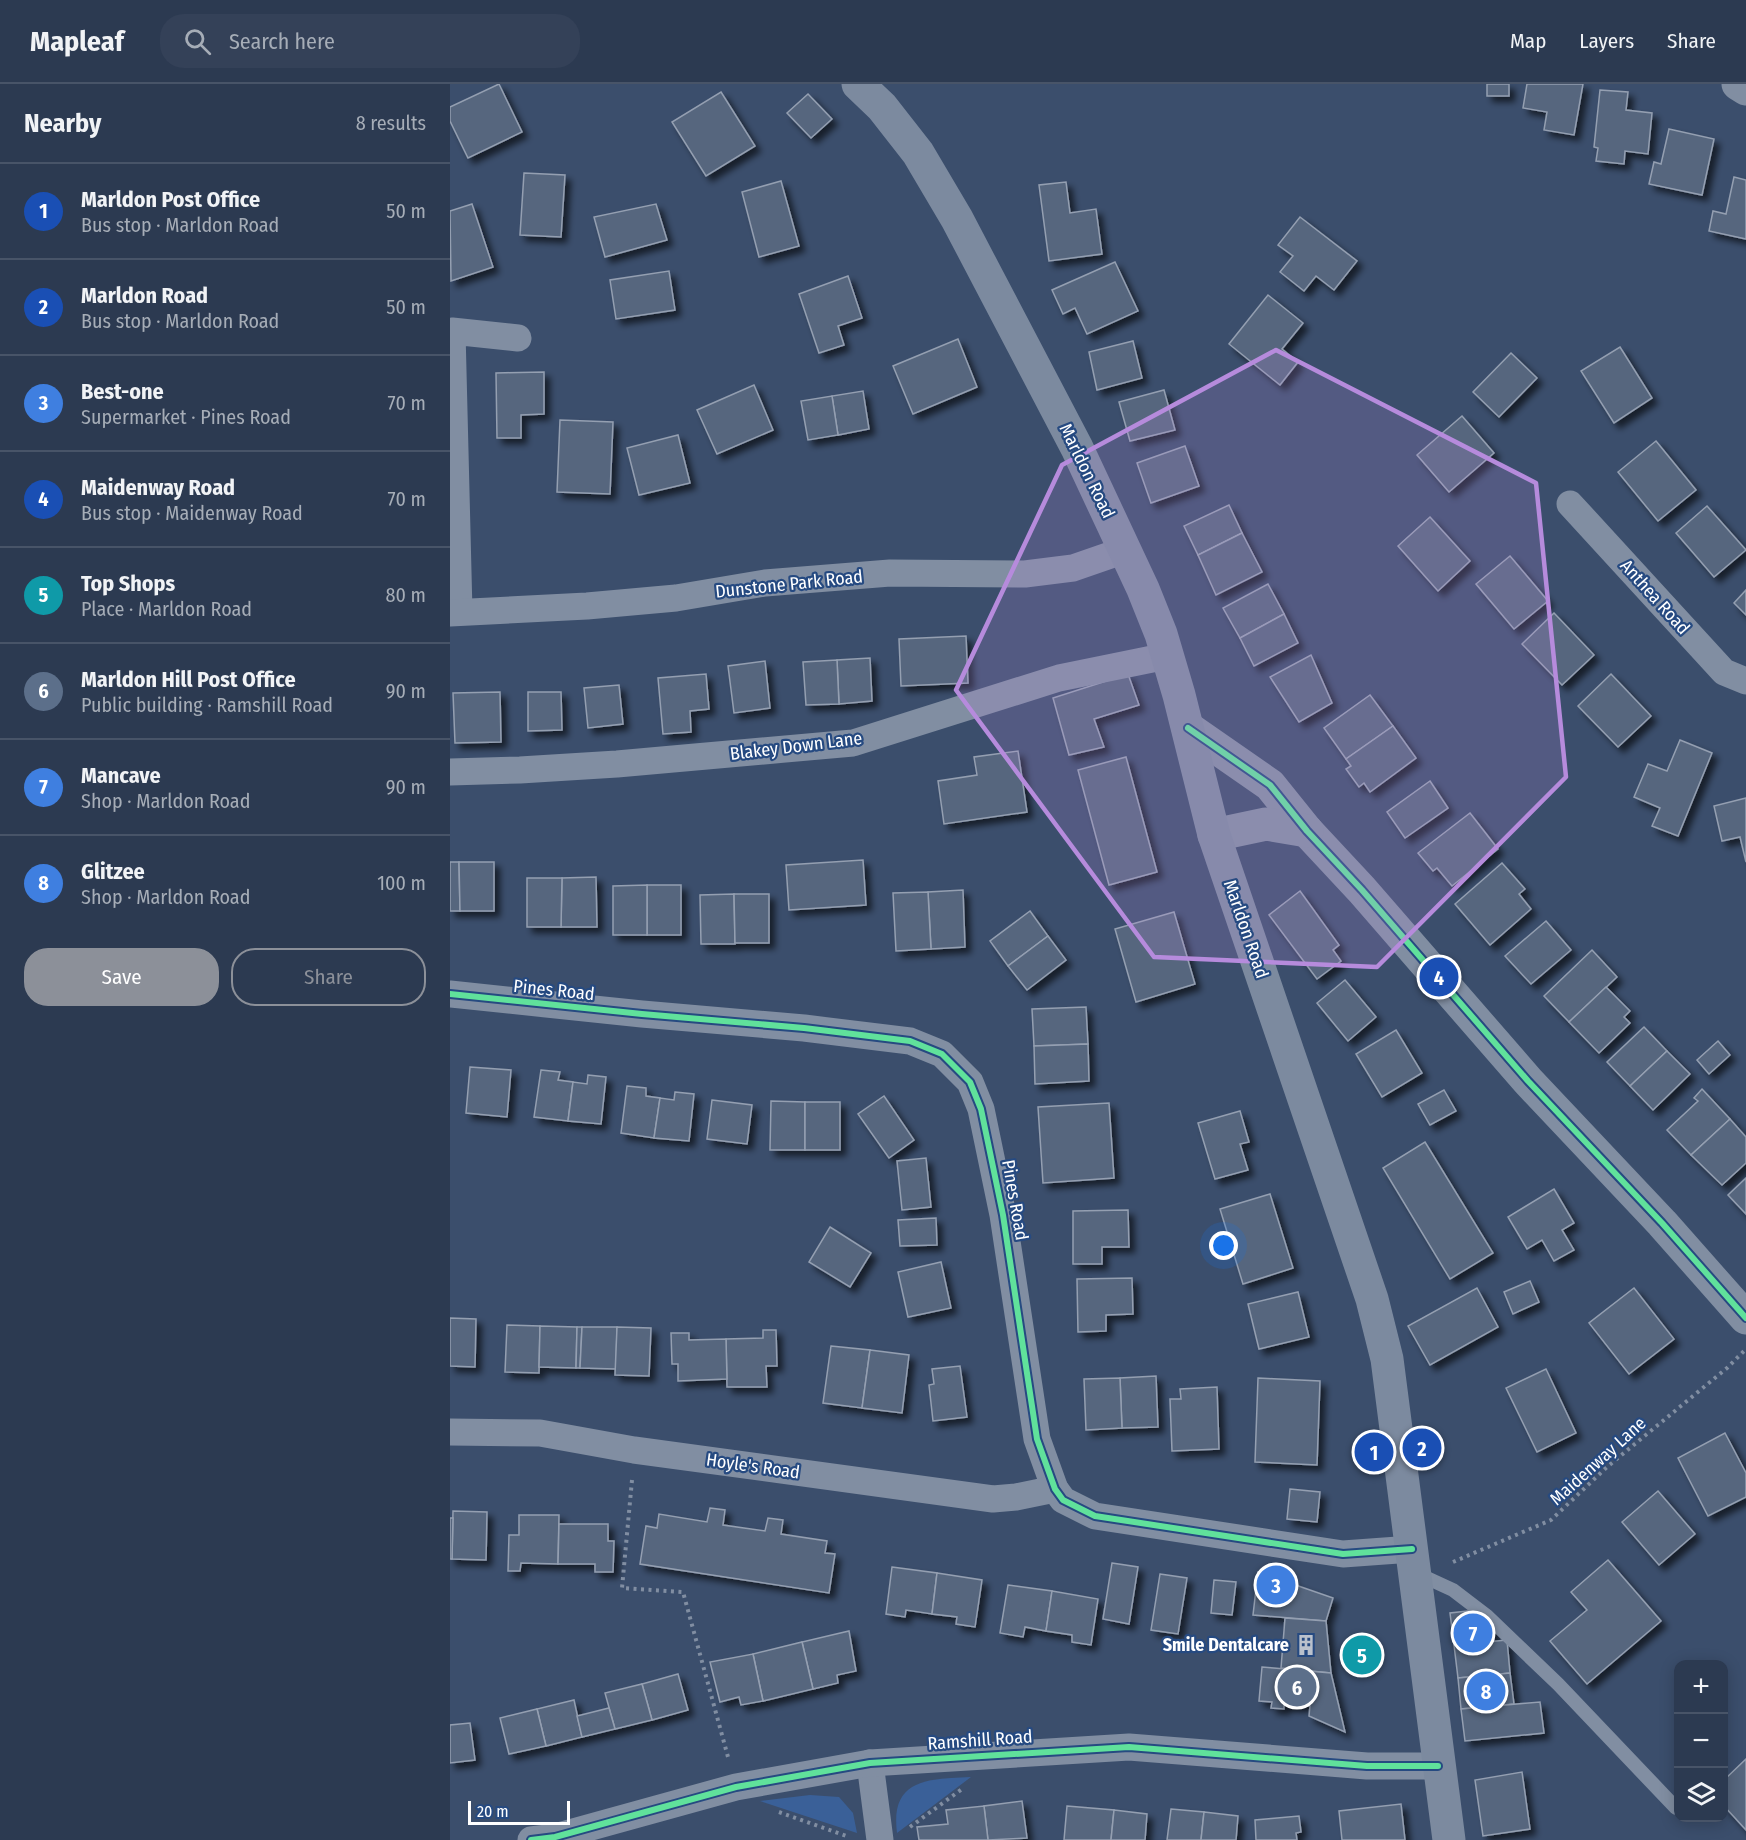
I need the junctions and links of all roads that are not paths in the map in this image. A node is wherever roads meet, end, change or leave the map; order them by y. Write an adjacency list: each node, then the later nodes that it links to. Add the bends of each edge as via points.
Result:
1 (858, 84): 7 (main road, Marldon Road, via 882,107 918,153 957,219 1077,448)
2 (1738, 84): 3 (street)
3 (1746, 89)
4 (451, 331): 5 (street); 8 (street)
5 (518, 338)
6 (1570, 504): 10 (street, Anthea Road, via 1724,672)
7 (1125, 550): 8 (street, Dunstone Park Road, via 1073,568 1025,574 890,573 765,584 676,598); 9 (main road, Marldon Road)
8 (454, 613)
9 (1167, 656): 11 (main road, Marldon Road); 12 (street, Blakey Down Lane, via 1059,678 853,743 563,767)
10 (1746, 681)
11 (1188, 728): 13 (street, via 1269,785); 14 (main road, Marldon Road)
12 (450, 772)
13 (1306, 831): 14 (street, via 1266,824); 16 (street)
14 (1214, 835): 19 (main road, Marldon Road, via 1372,1299 1387,1359)
15 (450, 994): 18 (street, Pines Road, via 804,1028 910,1041 942,1054 970,1082 981,1109 1004,1215 1037,1440)
16 (1746, 1318)
17 (450, 1432): 18 (street, Hoyle's Road, via 540,1433 634,1450 993,1499)
18 (1055, 1489): 19 (street, via 1063,1500 1095,1516 1343,1554)
19 (1413, 1560): 21 (main road, Marldon Road); 22 (lane, via 1487,1616)
20 (870, 1763): 21 (street, Ramshill Road, via 1129,1747 1366,1766); 23 (street); 24 (street, Ramshill Road, via 736,1787)
21 (1438, 1766): 25 (main road, Marldon Road)
22 (1674, 1805)
23 (890, 1837)
24 (531, 1840)
25 (1449, 1840)

